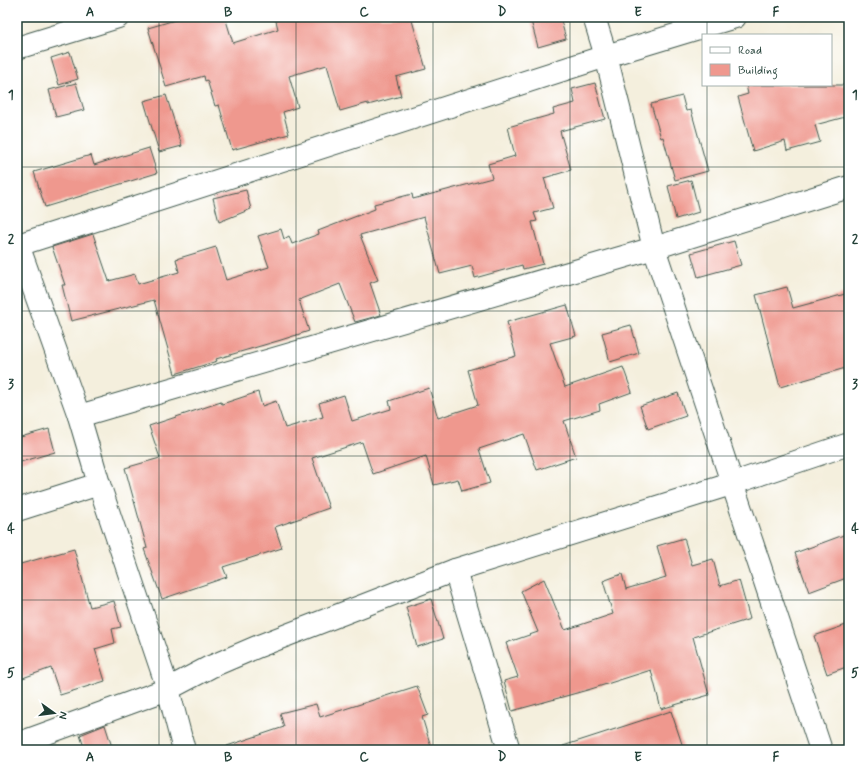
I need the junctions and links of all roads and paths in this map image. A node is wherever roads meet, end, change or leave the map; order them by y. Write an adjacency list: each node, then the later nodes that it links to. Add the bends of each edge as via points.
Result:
1 (118, 17): 4 (street)
2 (594, 17): 5 (street)
3 (734, 17): 5 (street)
4 (17, 48)
5 (606, 56): 7 (street); 8 (street)
6 (849, 187): 8 (street)
7 (17, 243): 9 (street)
8 (654, 248): 9 (street); 12 (street)
9 (79, 416): 11 (street)
10 (849, 444): 12 (street)
11 (99, 484): 13 (street); 15 (street)
12 (731, 484): 14 (street); 19 (street)
13 (17, 510)
14 (455, 570): 15 (street, via 259,646); 18 (street)
15 (168, 688): 16 (street); 17 (street)
16 (17, 744)
17 (184, 750)
18 (509, 750)
19 (821, 750)

